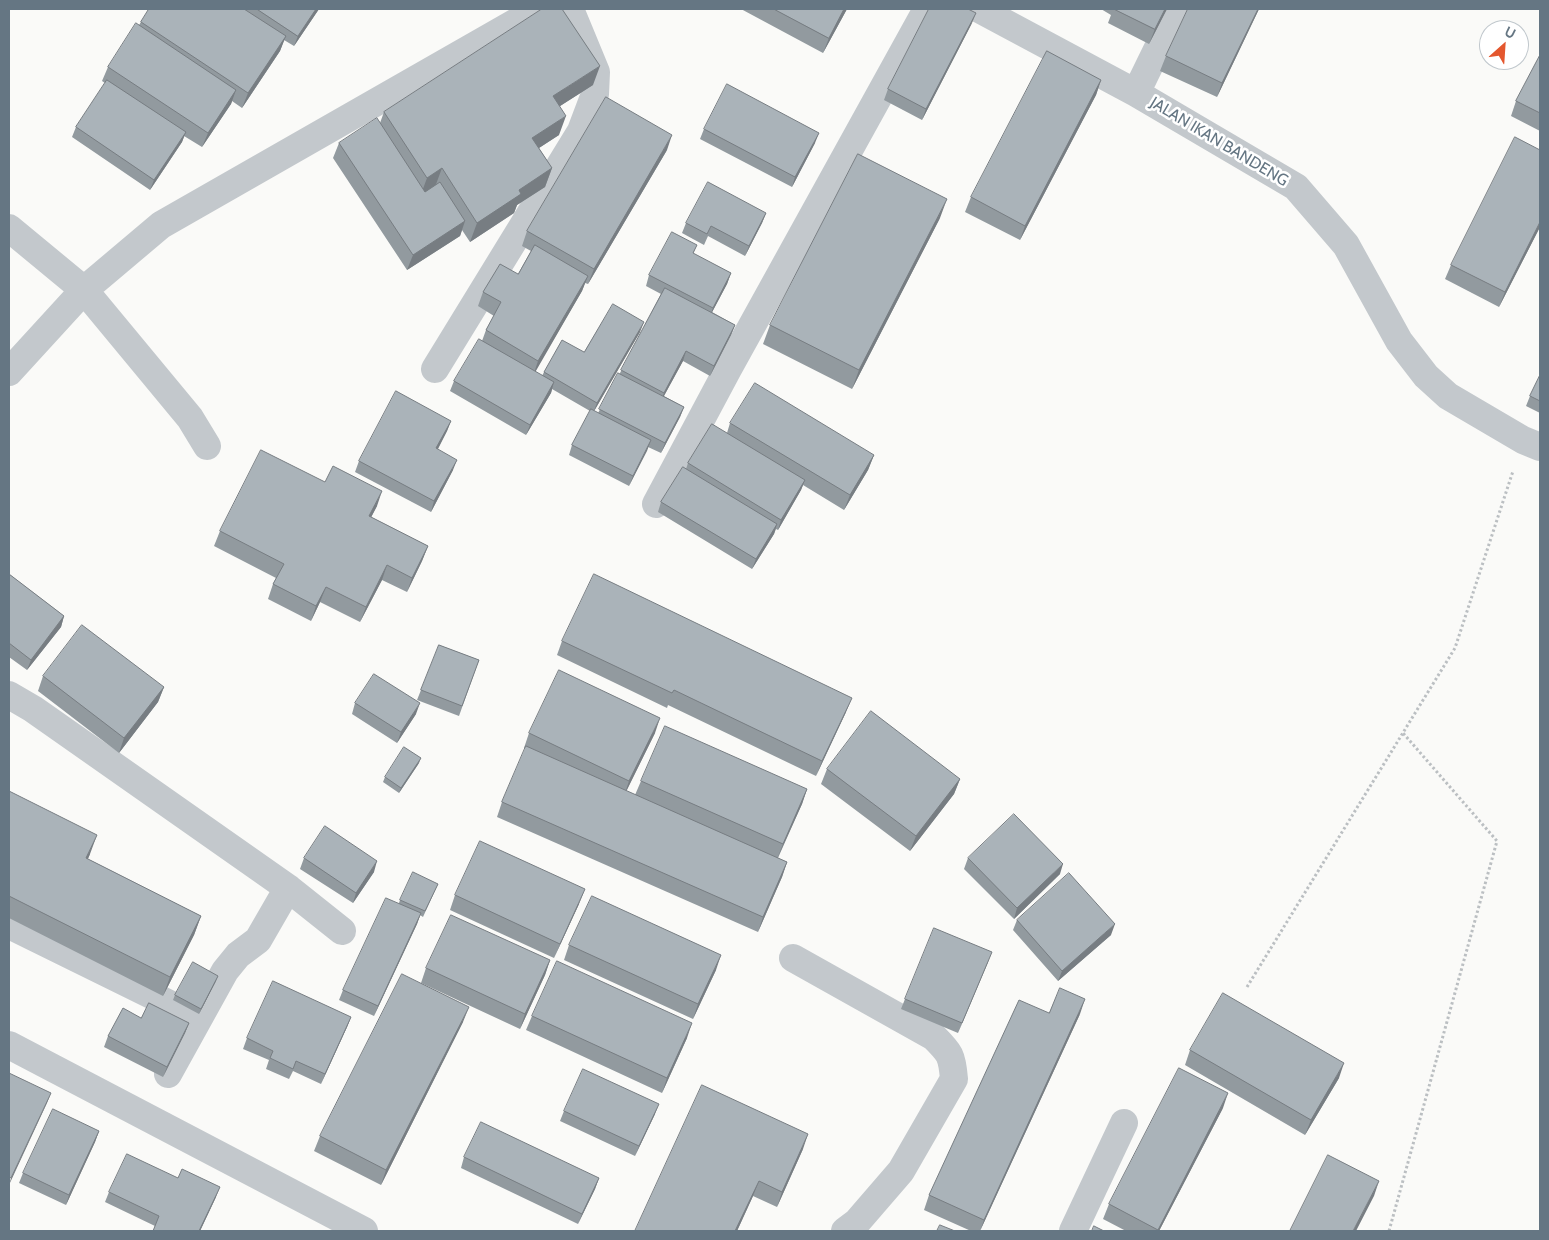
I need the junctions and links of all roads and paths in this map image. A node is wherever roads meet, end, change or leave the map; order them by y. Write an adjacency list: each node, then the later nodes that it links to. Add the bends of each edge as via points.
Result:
1 (539, 9): 8 (street, via 161,225)
2 (570, 9): 9 (street, via 596,72 595,94 588,113 581,131)
3 (927, 9): 13 (street)
4 (1177, 9): 6 (street)
5 (989, 11): 6 (street, JALAN IKAN BANDENG)
6 (1136, 93): 11 (street, JALAN IKAN BANDENG, via 1296,188 1346,245 1400,341 1426,376 1448,396)
7 (9, 228): 8 (street)
8 (84, 290): 10 (street); 12 (street, via 190,418)
9 (435, 369)
10 (9, 372)
11 (1532, 443): 15 (path, via 1455,648)
12 (206, 446)
13 (656, 504)
14 (9, 695): 16 (street)
15 (1403, 733): 20 (path); 28 (path, via 1498,842)
16 (288, 888): 18 (street); 21 (street, via 258,940 238,955 225,971)
17 (9, 925): 21 (street)
18 (342, 931)
19 (793, 958): 26 (street, via 934,1037 949,1052 953,1066 954,1078 901,1171 857,1222)
20 (1247, 987)
21 (198, 1018): 23 (street)
22 (9, 1045): 25 (street)
23 (168, 1074)
24 (1124, 1123): 27 (street)
25 (364, 1231)
26 (845, 1231)
27 (1074, 1231)
28 (1389, 1231)

